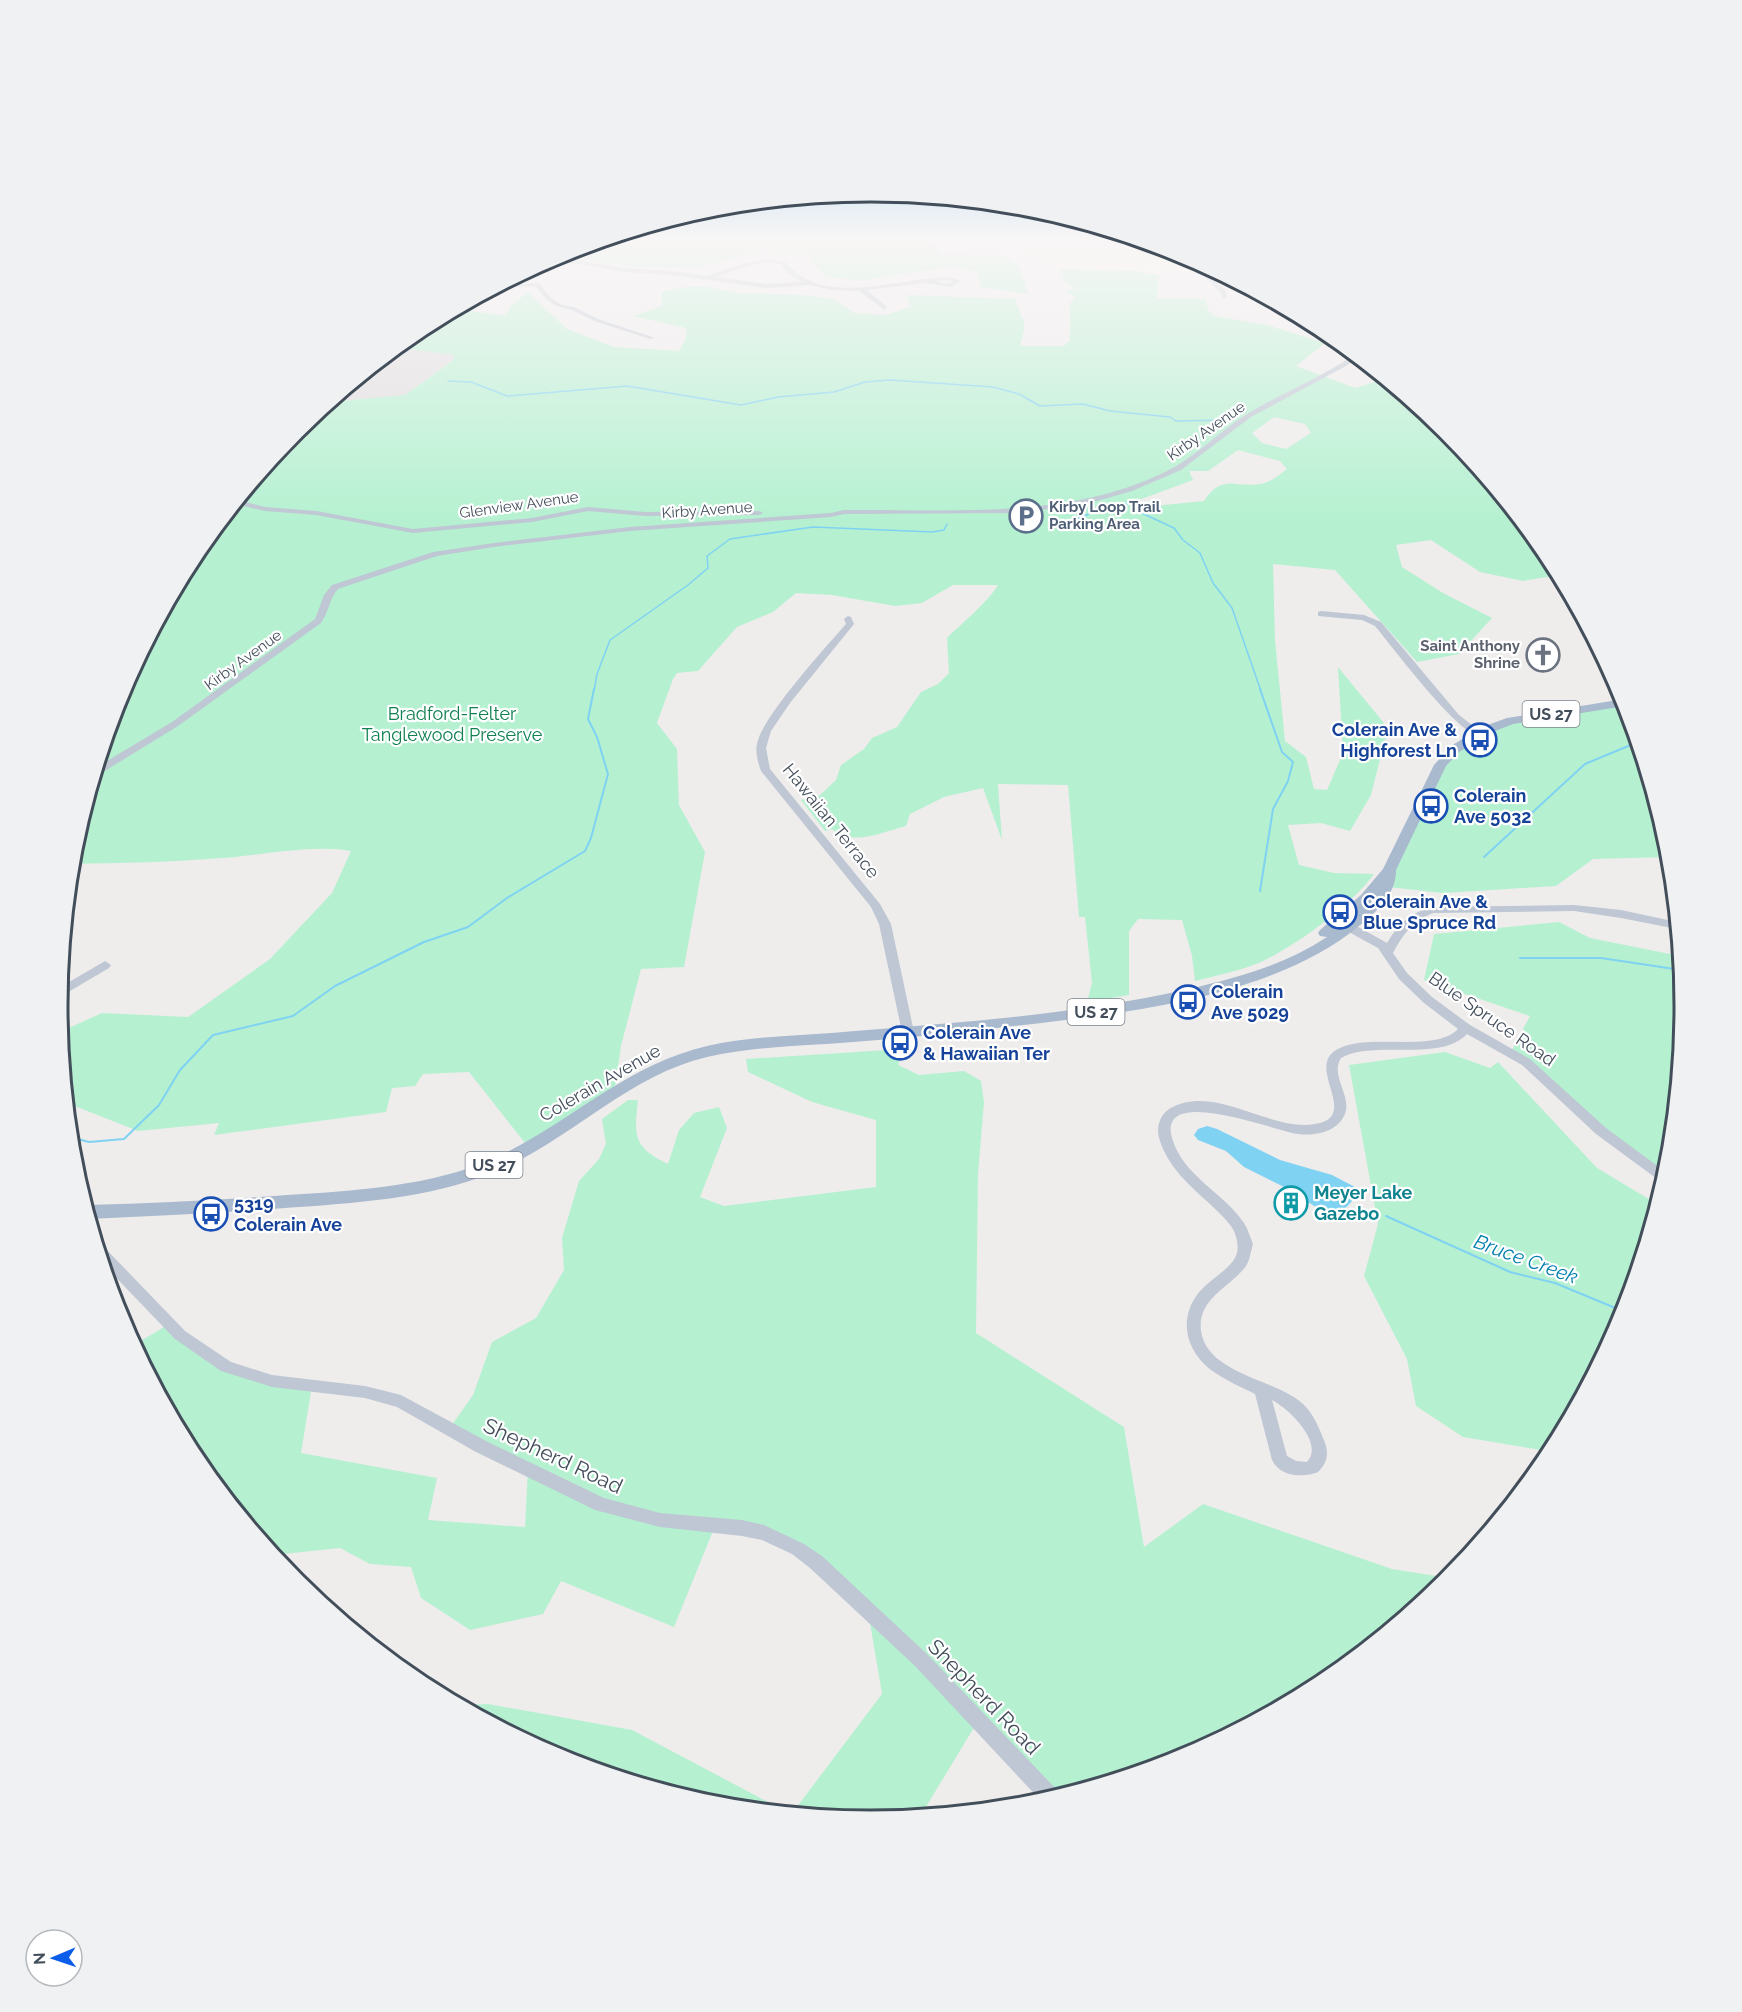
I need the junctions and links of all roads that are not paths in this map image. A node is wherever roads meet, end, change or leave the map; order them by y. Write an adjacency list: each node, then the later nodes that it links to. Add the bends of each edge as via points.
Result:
1 (636, 333): 2 (street)
2 (652, 338)
3 (1349, 361): 5 (street, Kirby Avenue, via 1330,375 1249,416 1180,468 1141,486 1041,508)
4 (245, 504): 5 (street, Glenview Avenue, via 413,531 532,520 588,509 645,514)
5 (844, 512): 10 (street, Kirby Avenue, via 526,541 436,554 344,583 328,594 322,617 300,635 184,718)
6 (1321, 614): 9 (street, via 1364,618 1378,624 1455,717)
7 (848, 619): 19 (street, Hawaiian Terrace, via 850,624 774,720 762,740 762,756 765,769 876,906 885,924)
8 (1615, 704): 9 (main road, Colerain Avenue / US 27, via 1511,721)
9 (1478, 734): 12 (main road, Colerain Avenue / US 27, via 1440,765 1378,901)
10 (104, 767)
11 (1670, 925): 14 (street, via 1574,908 1433,910 1412,919)
12 (1342, 927): 13 (street, Blue Spruce Road); 15 (street, via 1376,949); 19 (main road, Colerain Avenue / US 27, via 1300,959 1233,981 1124,1007)
13 (1371, 939): 14 (street); 15 (street, Blue Spruce Road)
14 (1393, 939): 15 (street)
15 (1388, 952): 18 (street, Blue Spruce Road, via 1415,988)
16 (105, 965): 17 (street)
17 (68, 988)
18 (1466, 1028): 20 (street, Blue Spruce Road, via 1526,1062 1601,1131); 23 (street, via 1450,1040 1341,1052 1331,1071 1340,1097 1340,1112 1320,1128 1294,1129 1207,1107 1186,1107 1167,1119 1165,1141 1173,1161 1236,1221 1246,1245 1245,1256 1236,1270 1198,1302 1193,1317 1196,1338 1215,1365)
19 (908, 1032): 21 (main road, Colerain Avenue / US 27, via 756,1045 683,1059 636,1081 509,1158 466,1176 416,1189 227,1206)
20 (1657, 1173)
21 (94, 1212)
22 (109, 1262): 24 (street, Shepherd Road, via 180,1335 226,1367 272,1381 379,1395 422,1412 482,1447 601,1505 660,1520 742,1528 764,1533 798,1549 921,1660)
23 (1262, 1390): 23 (street, via 1280,1460 1297,1469 1311,1468 1320,1453 1314,1431 1296,1406)
24 (1044, 1790)

